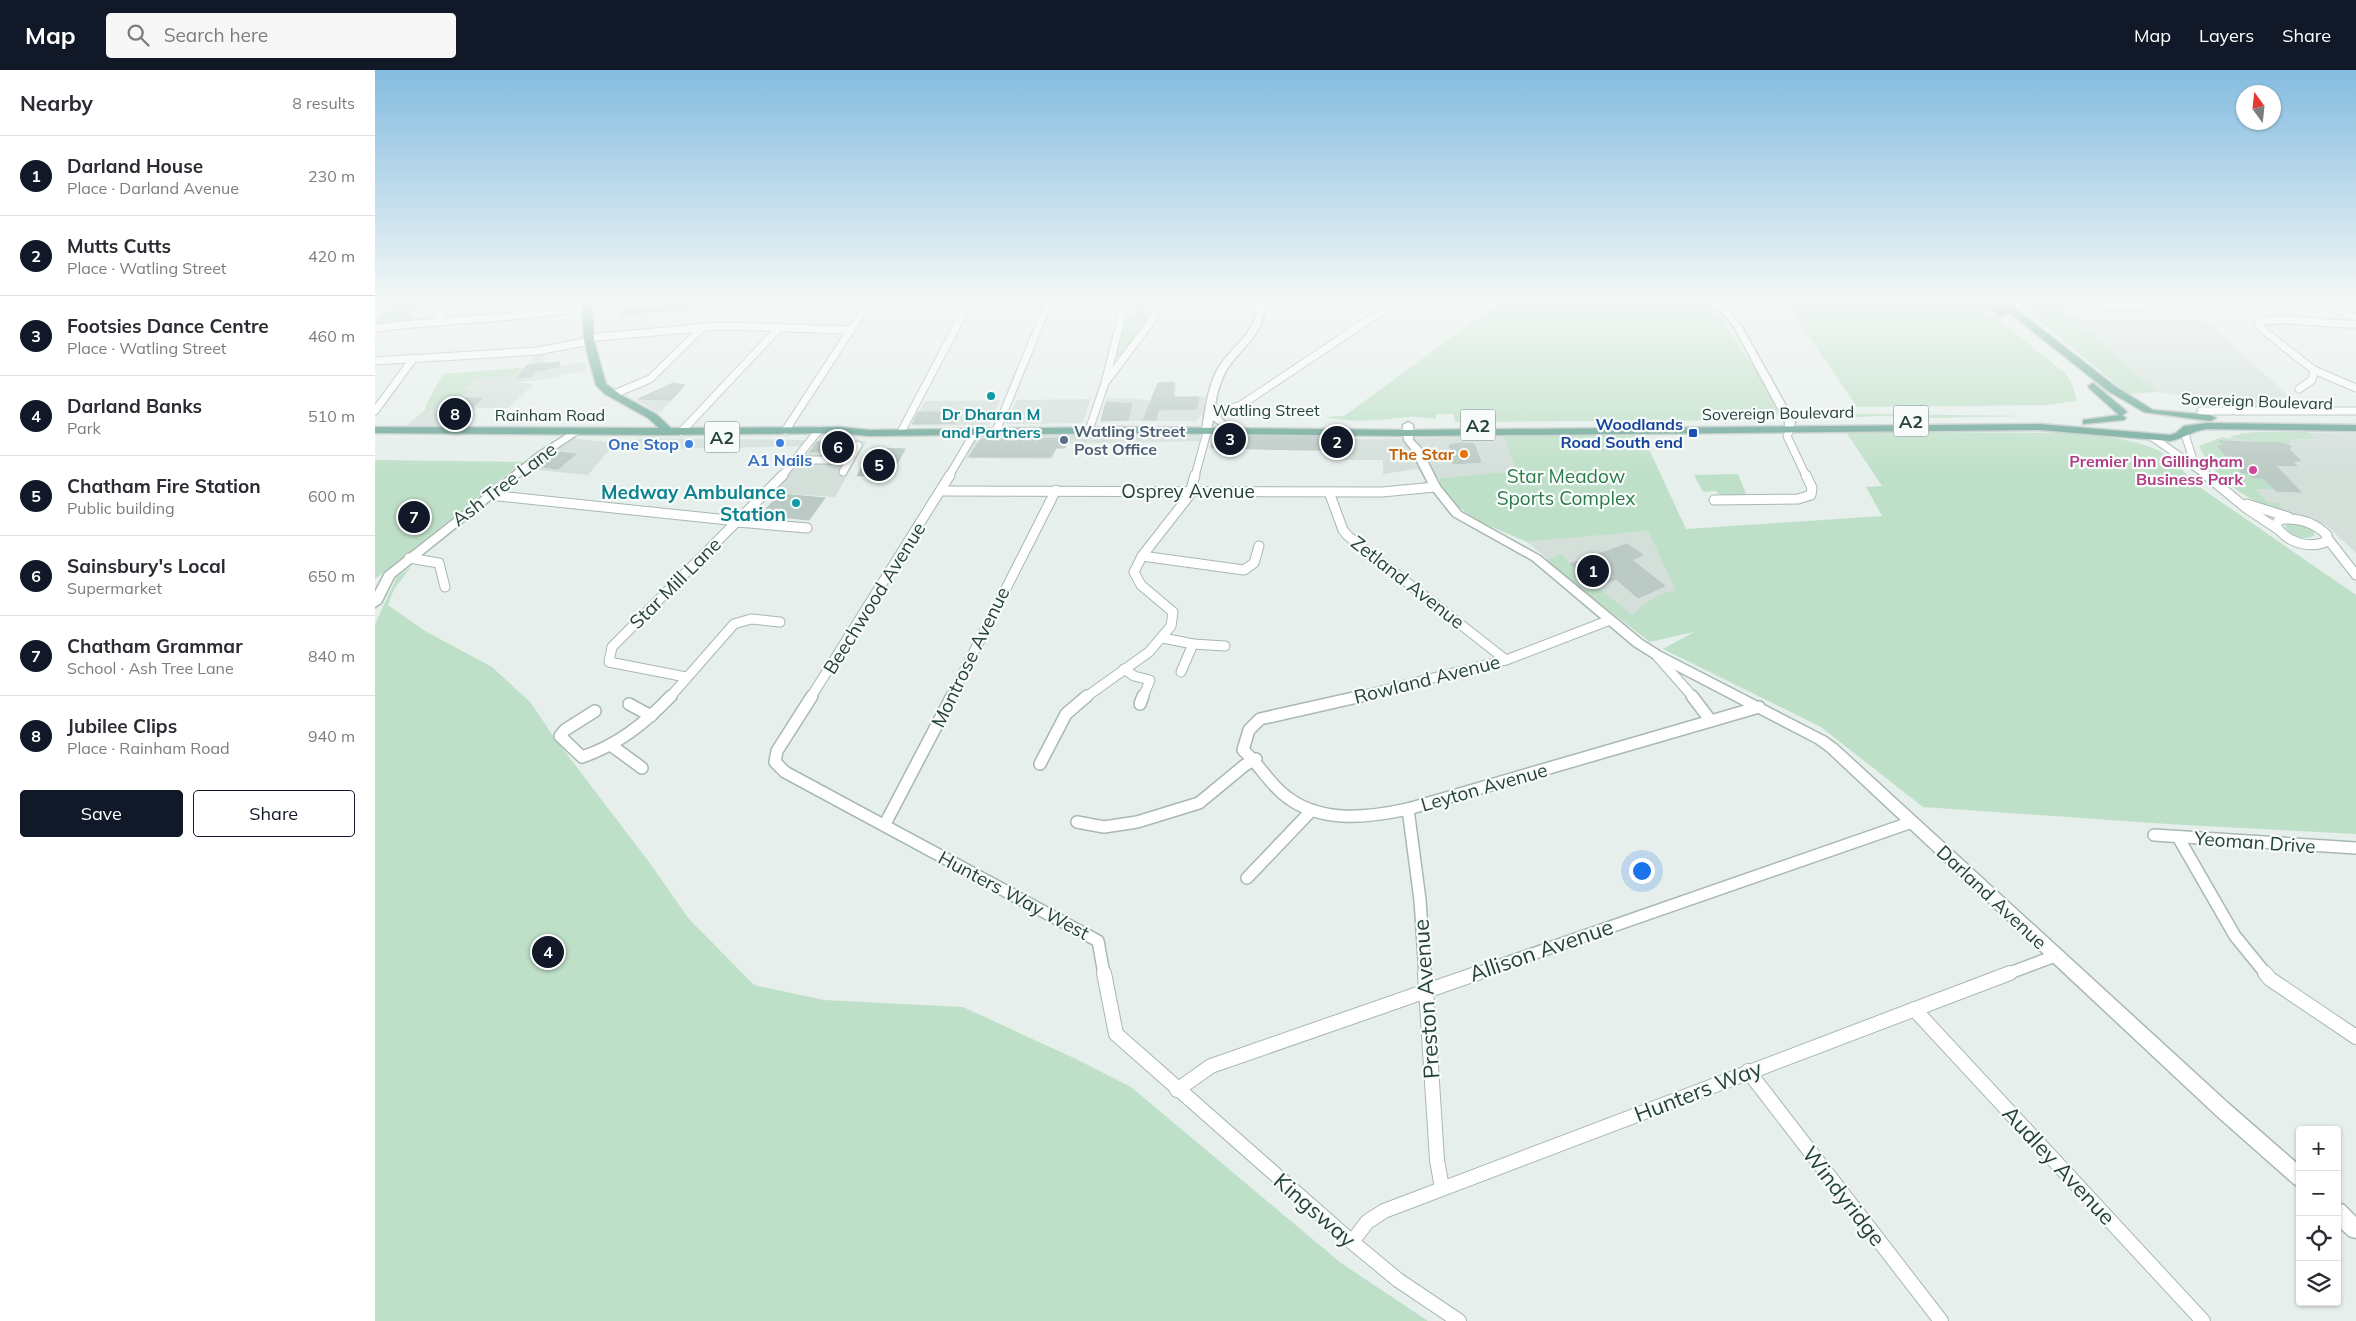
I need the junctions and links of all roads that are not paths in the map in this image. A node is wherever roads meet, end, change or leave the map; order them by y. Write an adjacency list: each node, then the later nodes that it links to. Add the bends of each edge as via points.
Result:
1 (438, 357): 15 (street)
2 (593, 357): 23 (main road, via 601,385)
3 (672, 357): 23 (street, via 651,378)
4 (751, 357): 47 (street)
5 (833, 357): 40 (street)
6 (940, 357): 48 (street)
7 (1026, 357): 42 (street)
8 (1126, 357): 18 (street)
9 (1233, 357): 25 (street, via 1221,372)
10 (1312, 357): 25 (street, via 1241,405 1224,410)
11 (1755, 357): 35 (street)
12 (2056, 357): 32 (main road, via 2097,390)
13 (2072, 357): 28 (main road, via 2112,388)
14 (2299, 357): 19 (street)
15 (413, 359): 17 (street); 27 (street)
16 (1111, 360): 18 (street); 20 (street)
17 (375, 361)
18 (1123, 361): 20 (street)
19 (2314, 370): 21 (street); 22 (street, via 2312,380)
20 (1105, 383): 41 (street)
21 (2356, 388)
22 (2299, 389)
23 (614, 394): 26 (main road)
24 (2221, 404): 30 (street)
25 (1211, 408): 34 (street); 37 (street)
26 (640, 410): 45 (main road, via 633,421); 46 (main road, via 656,417); 51 (main road, via 644,427)
27 (375, 411)
28 (2153, 411): 32 (main road, Sovereign Boulevard, via 2131,409); 33 (main road, Sovereign Boulevard, via 2206,418); 43 (main road, via 2173,420)
29 (2201, 411): 30 (street)
30 (2229, 411): 31 (street)
31 (2356, 411)
32 (2121, 415): 35 (main road, Sovereign Boulevard / A2, via 2087,422); 52 (main road, via 2128,427)
33 (2356, 421)
34 (1225, 426): 37 (main road, Watling Street / A2); 38 (main road, Watling Street / A2)
35 (1790, 426): 38 (main road, Sovereign Boulevard / A2); 52 (main road, Sovereign Boulevard / A2, via 2057,428); 65 (street, via 1787,436 1812,490 1811,495 1798,499 1712,496)
36 (2356, 428): 43 (main road, Sovereign Boulevard, via 2207,426)
37 (1207, 429): 38 (main road, Watling Street / A2); 41 (main road, Watling Street / A2); 60 (street)
38 (1412, 429): 58 (street, Darland Avenue, via 1410,444 1415,447)
39 (375, 430): 44 (main road, Rainham Road / A2)
40 (785, 430): 47 (main road, Watling Street / A2); 50 (main road, Watling Street / A2)
41 (1089, 430): 42 (main road, Watling Street / A2)
42 (996, 431): 49 (main road, Watling Street / A2)
43 (2184, 431): 52 (main road, Sovereign Boulevard, via 2172,438); 56 (street, via 2187,448)
44 (575, 432): 45 (main road, Rainham Road / A2); 51 (main road, Watling Street / A2, via 583,436); 63 (street, Ash Tree Lane)
45 (613, 432): 51 (main road, Rainham Road / A2)
46 (665, 432): 47 (main road, Watling Street / A2); 51 (main road, Rainham Road / A2)
47 (681, 432)
48 (901, 432): 49 (main road, Watling Street / A2); 50 (main road, Watling Street / A2)
49 (975, 432): 61 (street, Beechwood Avenue)
50 (817, 433): 51 (main road, Watling Street / A2); 54 (street, Star Mill Lane)
51 (639, 435)
52 (2151, 437): 56 (street)
53 (858, 445): 55 (street)
54 (796, 460): 55 (street); 67 (street, Star Mill Lane)
55 (850, 460): 57 (street)
56 (2195, 464): 64 (street)
57 (843, 472)
58 (1435, 487): 62 (street, Osprey Avenue); 79 (street, Darland Avenue, via 1457,514 1537,558)
59 (1055, 490): 60 (street, Osprey Avenue); 61 (street, Osprey Avenue); 105 (street, Montrose Avenue)
60 (1191, 490): 62 (street, Osprey Avenue); 73 (street, via 1184,505)
61 (941, 492): 98 (street, Beechwood Avenue, via 777,751)
62 (1329, 492): 85 (street, Zetland Avenue, via 1348,536)
63 (489, 495): 67 (street); 74 (street, Ash Tree Lane)
64 (2237, 500): 66 (street); 69 (street)
65 (1718, 508)
66 (2295, 519): 69 (street, via 2279,521 2276,526); 70 (street, via 2319,528)
67 (737, 521): 68 (street); 88 (street, Star Mill Lane, via 612,647 609,662)
68 (807, 528)
69 (2279, 530): 71 (street, via 2293,540)
70 (2328, 539): 71 (street, via 2323,544); 75 (street)
71 (2312, 545): 75 (street)
72 (1259, 546): 73 (street, via 1254,563 1244,570)
73 (1142, 556): 81 (street, via 1135,572 1137,581 1173,612 1171,626)
74 (409, 558): 77 (street, via 439,563); 78 (street, Ash Tree Lane, via 389,574)
75 (2345, 562): 76 (street)
76 (2356, 574)
77 (445, 587)
78 (375, 603)
79 (1609, 620): 84 (street, Darland Avenue); 85 (street, Rowland Avenue)
80 (780, 622): 88 (street, via 751,619 734,624)
81 (1163, 638): 82 (street); 86 (street)
82 (1193, 644): 83 (street); 87 (street)
83 (1225, 646)
84 (1657, 655): 91 (street, Darland Avenue); 94 (street, Darland Avenue)
85 (1506, 660): 95 (street, Rowland Avenue, via 1296,712 1261,716)
86 (1124, 669): 90 (street, via 1134,676 1150,680); 99 (street, via 1073,706)
87 (1181, 672)
88 (686, 677): 93 (street)
89 (629, 704): 93 (street)
90 (1140, 704)
91 (1759, 707): 94 (street, Leyton Avenue); 104 (street, Darland Avenue, via 1832,748)
92 (595, 711): 96 (street, via 560,736 582,757)
93 (651, 716): 96 (street)
94 (1711, 721): 101 (street, Leyton Avenue)
95 (1245, 733): 97 (street, Leyton Avenue, via 1243,750)
96 (612, 746): 100 (street)
97 (1256, 759): 102 (street, Leyton Avenue, via 1282,793); 103 (street, via 1199,803 1137,822 1103,827)
98 (775, 763): 105 (street, Hunters Way West, via 785,772)
99 (1040, 764)
100 (642, 768)
101 (1408, 809): 102 (street, Leyton Avenue, via 1359,816 1338,816); 111 (street, Preston Avenue, via 1420,900)
102 (1312, 810): 109 (street)
103 (1077, 822)
104 (1911, 822): 110 (street, Darland Avenue); 111 (street, Allison Avenue)
105 (885, 824): 115 (street, Hunters Way West, via 1033,909 1098,941 1116,1034)
106 (2154, 836): 107 (street, Yeoman Drive)
107 (2178, 837): 108 (street, Yeoman Drive); 113 (street, via 2235,936 2270,979)
108 (2356, 848)
109 (1247, 878)
110 (2055, 956): 112 (street, Hunters Way); 116 (street, Darland Avenue)
111 (1425, 990): 115 (street, Allison Avenue, via 1211,1066); 117 (street, Preston Avenue, via 1437,1160)
112 (1914, 1009): 114 (street, Hunters Way); 123 (street, Audley Avenue)
113 (2356, 1037)
114 (1748, 1072): 117 (street, Hunters Way); 122 (street, Windyridge)
115 (1177, 1090): 120 (street, Kingsway)
116 (2296, 1174)
117 (1442, 1188): 120 (street, Hunters Way, via 1384,1211 1367,1222)
118 (2341, 1216): 119 (street)
119 (2356, 1229)
120 (1352, 1242): 121 (street, Kingsway, via 1398,1280)
121 (1459, 1321)
122 (1941, 1321)
123 (2203, 1321)

